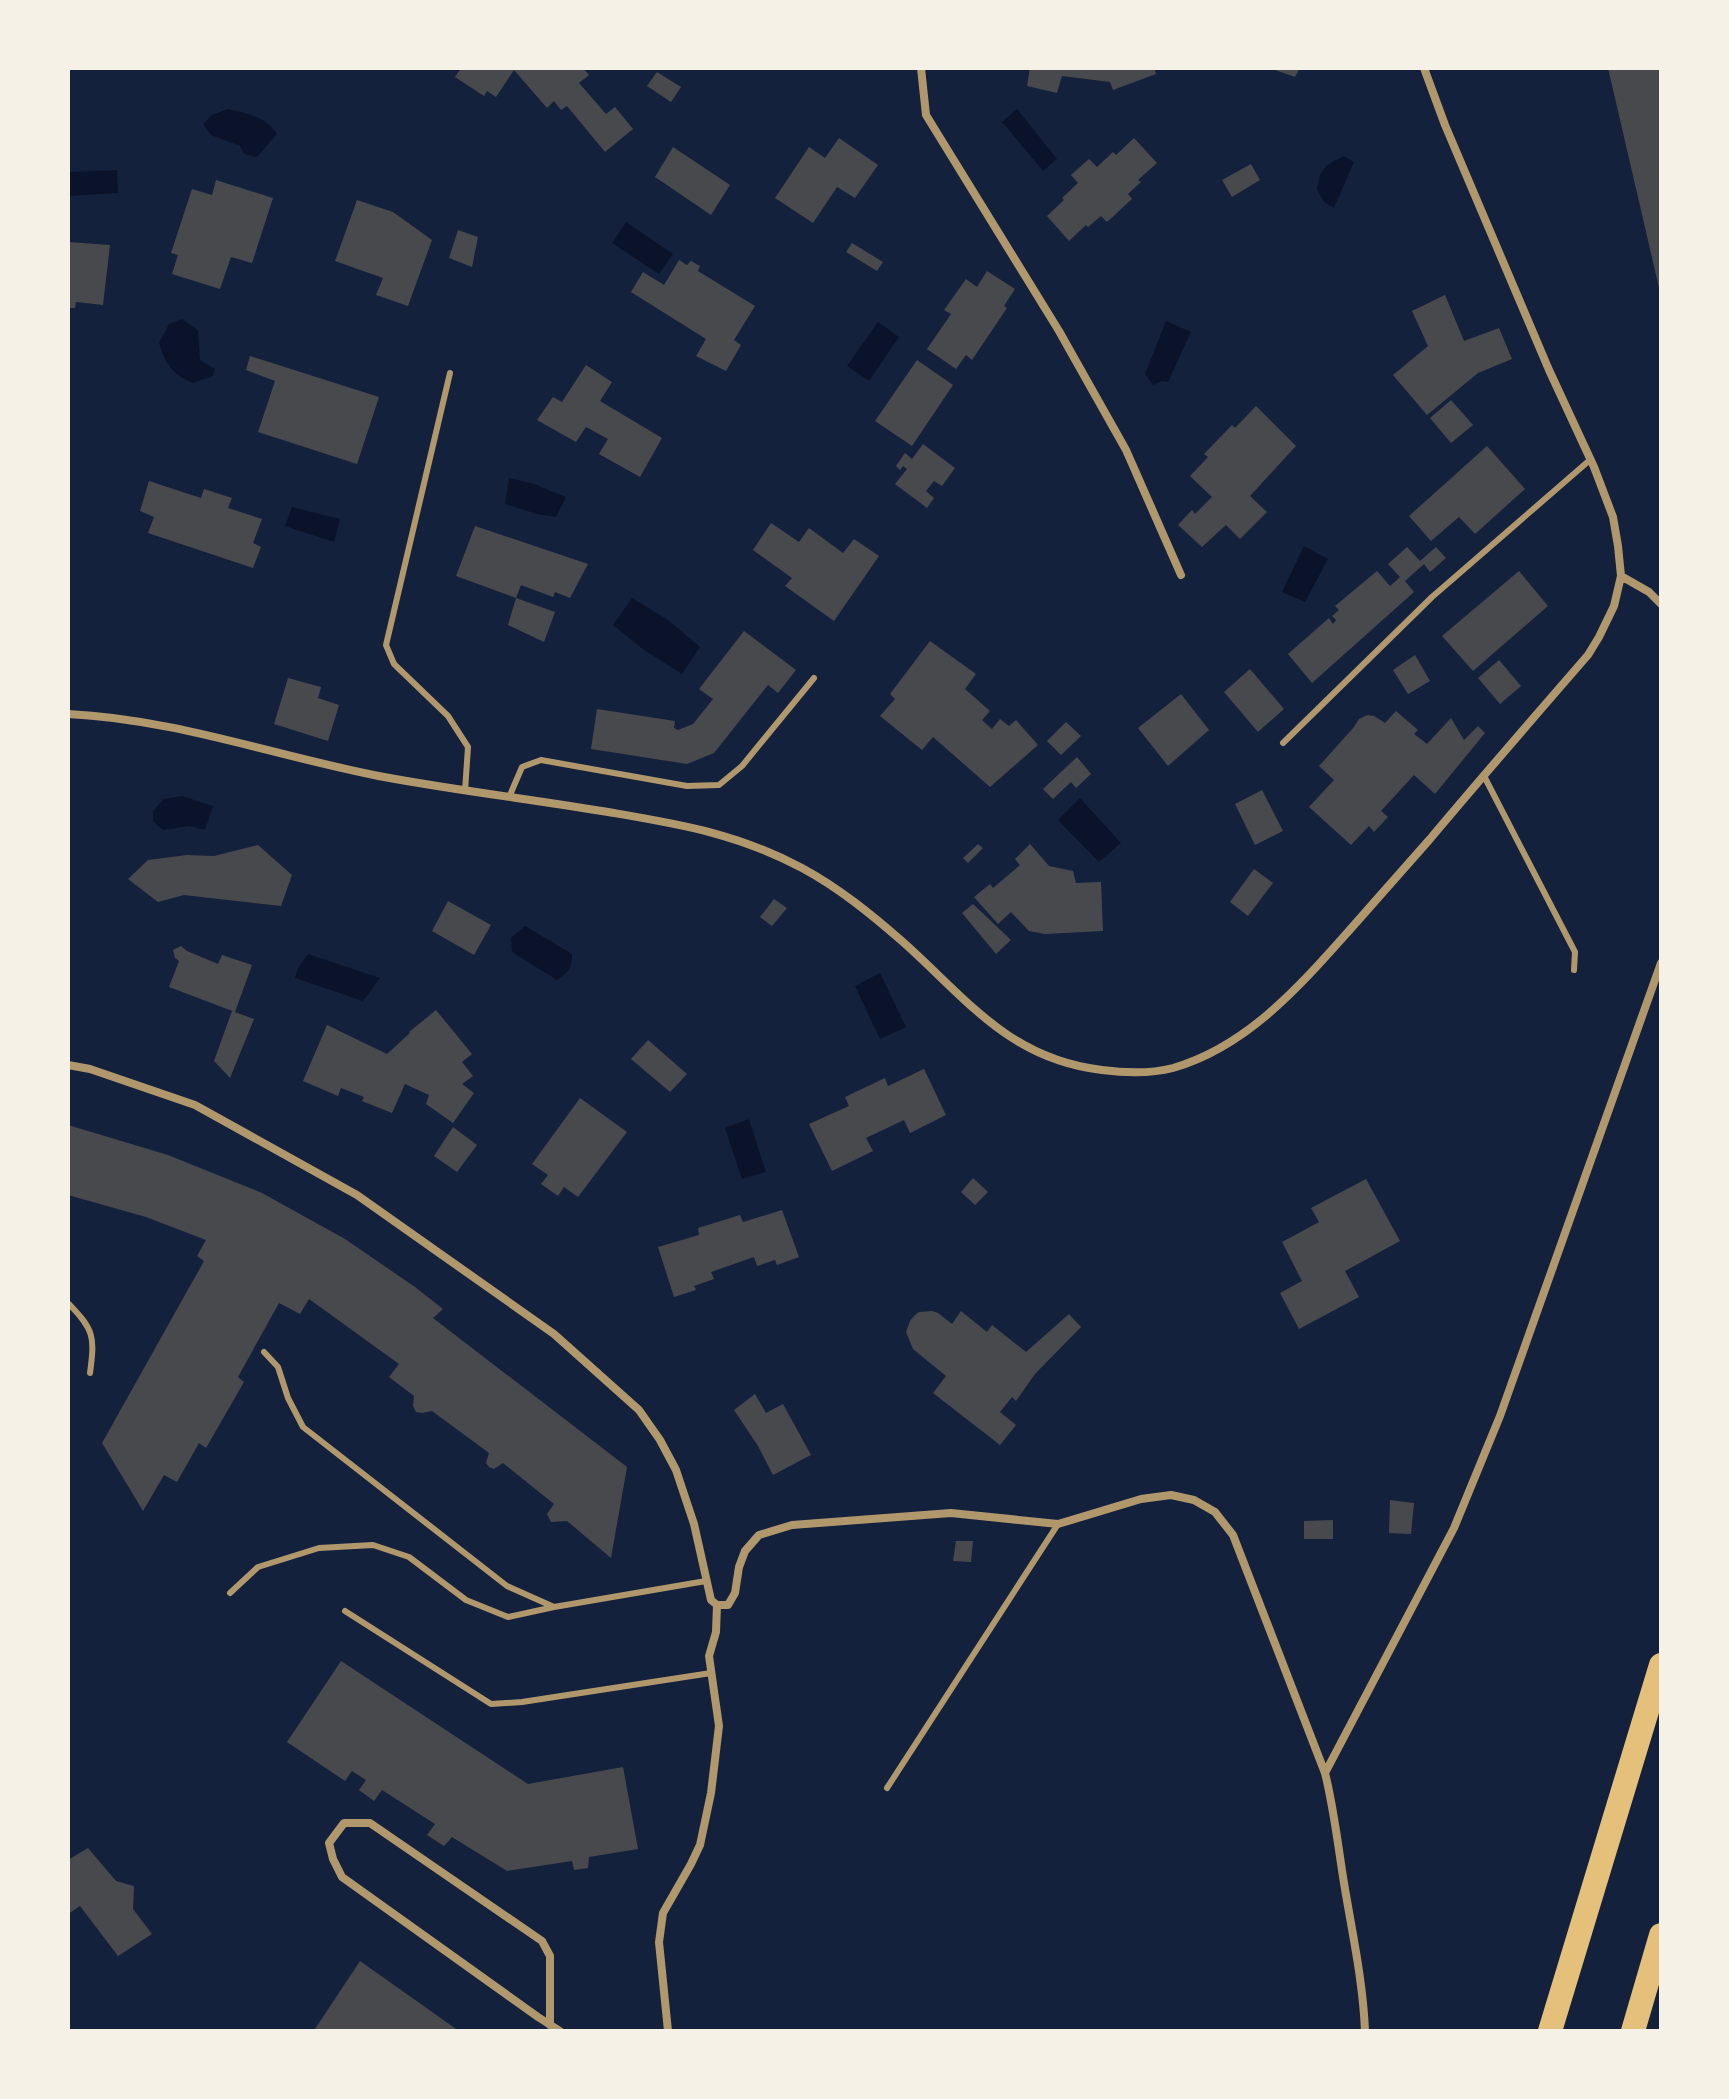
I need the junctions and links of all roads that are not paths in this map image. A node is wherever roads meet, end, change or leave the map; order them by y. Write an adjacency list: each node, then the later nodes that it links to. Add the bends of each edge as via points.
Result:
1 (921, 68): 5 (street, via 926,115 1126,450)
2 (1424, 68): 4 (street)
3 (450, 373): 12 (lane, via 386,645 394,664 448,716 468,747)
4 (1591, 459): 6 (street, via 1613,517); 10 (lane, via 1432,597)
5 (1181, 575)
6 (1621, 576): 7 (street); 11 (street, via 1614,606 1588,655)
7 (1661, 604)
8 (814, 678): 13 (lane, via 742,766 719,785 687,786 541,760 522,767)
9 (68, 714): 12 (street, via 180,729)
10 (1283, 743)
11 (1484, 776): 13 (street, via 1311,973 1242,1036 1169,1069 1126,1073 1087,1068 1021,1044 990,1024 849,897 758,846 706,829); 15 (lane, via 1575,952)
12 (465, 791): 13 (street)
13 (510, 795)
14 (1661, 963): 28 (street, via 1460,1514)
15 (1574, 970)
16 (68, 1065): 21 (street, via 195,1105 357,1195 554,1334 639,1410 660,1440 694,1524)
17 (68, 1303): 19 (lane, via 86,1322 94,1346)
18 (264, 1352): 24 (lane, via 278,1367 303,1427 507,1586)
19 (90, 1373)
20 (1058, 1524): 23 (street, via 951,1513 792,1525 759,1535 745,1551 728,1605); 28 (street, via 1171,1495 1215,1512 1233,1535); 29 (lane)
21 (706, 1581): 23 (street); 24 (lane)
22 (230, 1593): 24 (lane, via 258,1567 319,1548 373,1545 409,1557 466,1600 508,1617)
23 (717, 1605): 27 (street)
24 (554, 1607)
25 (345, 1611): 27 (lane, via 491,1704)
26 (1661, 1665): 35 (highway)
27 (711, 1673): 33 (street, via 719,1726 711,1793 700,1845 663,1913 659,1942)
28 (1325, 1773): 34 (street)
29 (887, 1788)
30 (1661, 1935): 36 (highway)
31 (550, 2025): 31 (street, via 342,1877 329,1843 344,1823 370,1823 542,1941 550,1956); 32 (street)
32 (560, 2031)
33 (668, 2031)
34 (1365, 2031)
35 (1550, 2031)
36 (1633, 2031)

